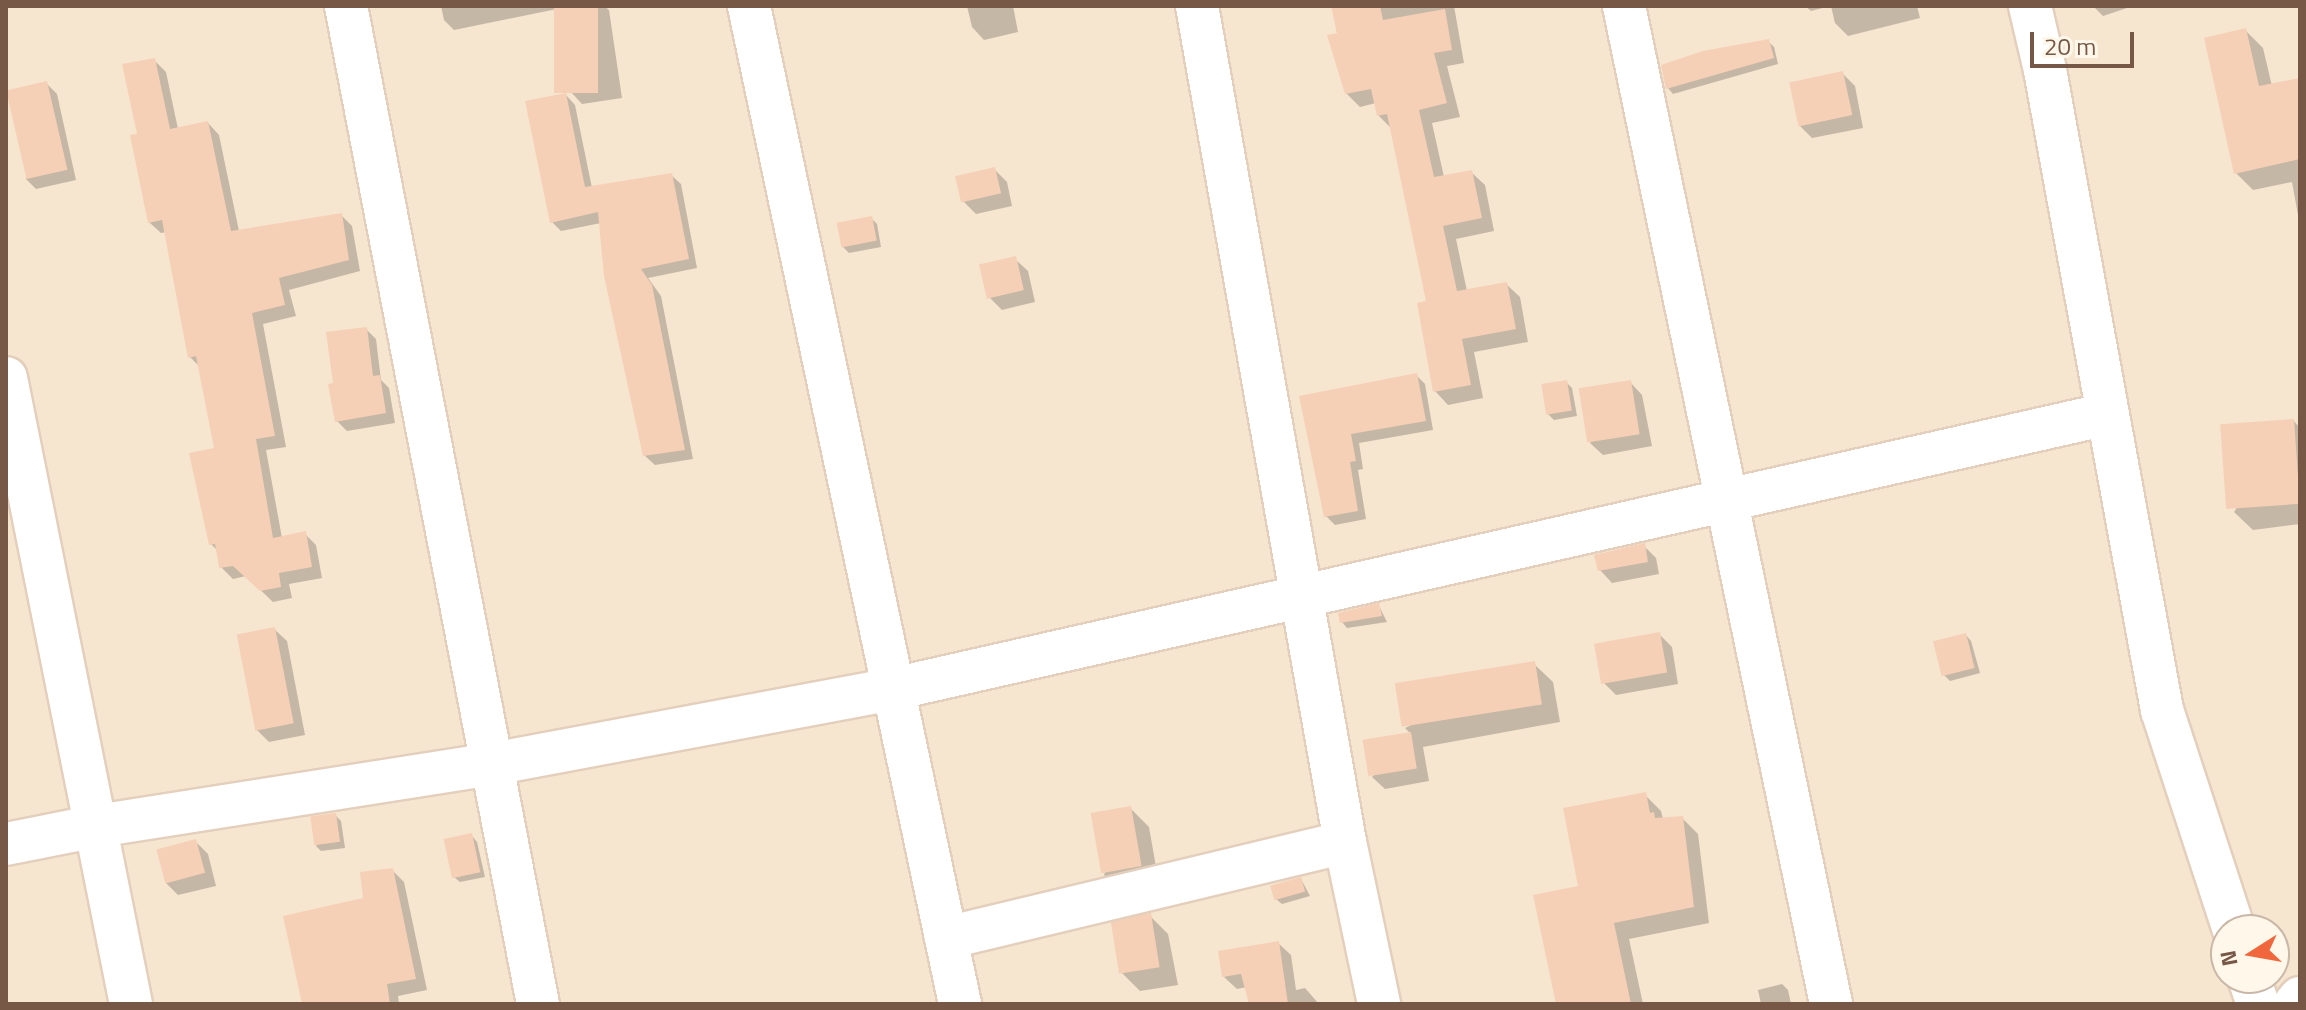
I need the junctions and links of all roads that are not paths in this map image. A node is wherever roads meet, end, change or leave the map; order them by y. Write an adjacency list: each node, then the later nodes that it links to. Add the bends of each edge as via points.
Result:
1 (346, 6): 11 (street)
2 (749, 6): 10 (street)
3 (1197, 6): 9 (street)
4 (1624, 6): 8 (street)
5 (2030, 6): 7 (street)
6 (6, 378): 12 (street)
7 (2107, 414): 8 (street); 15 (street, via 2162,710)
8 (1725, 500): 9 (street); 22 (street)
9 (1303, 596): 10 (street); 13 (street)
10 (893, 689): 11 (street); 16 (street)
11 (492, 764): 12 (street); 19 (street)
12 (97, 826): 14 (street); 18 (street)
13 (1345, 842): 16 (street); 21 (street)
14 (6, 844)
15 (2229, 914)
16 (946, 938): 20 (street)
17 (2300, 998): 23 (street)
18 (131, 1004)
19 (538, 1004)
20 (960, 1004)
21 (1379, 1004)
22 (1831, 1004)
23 (2295, 1004)

